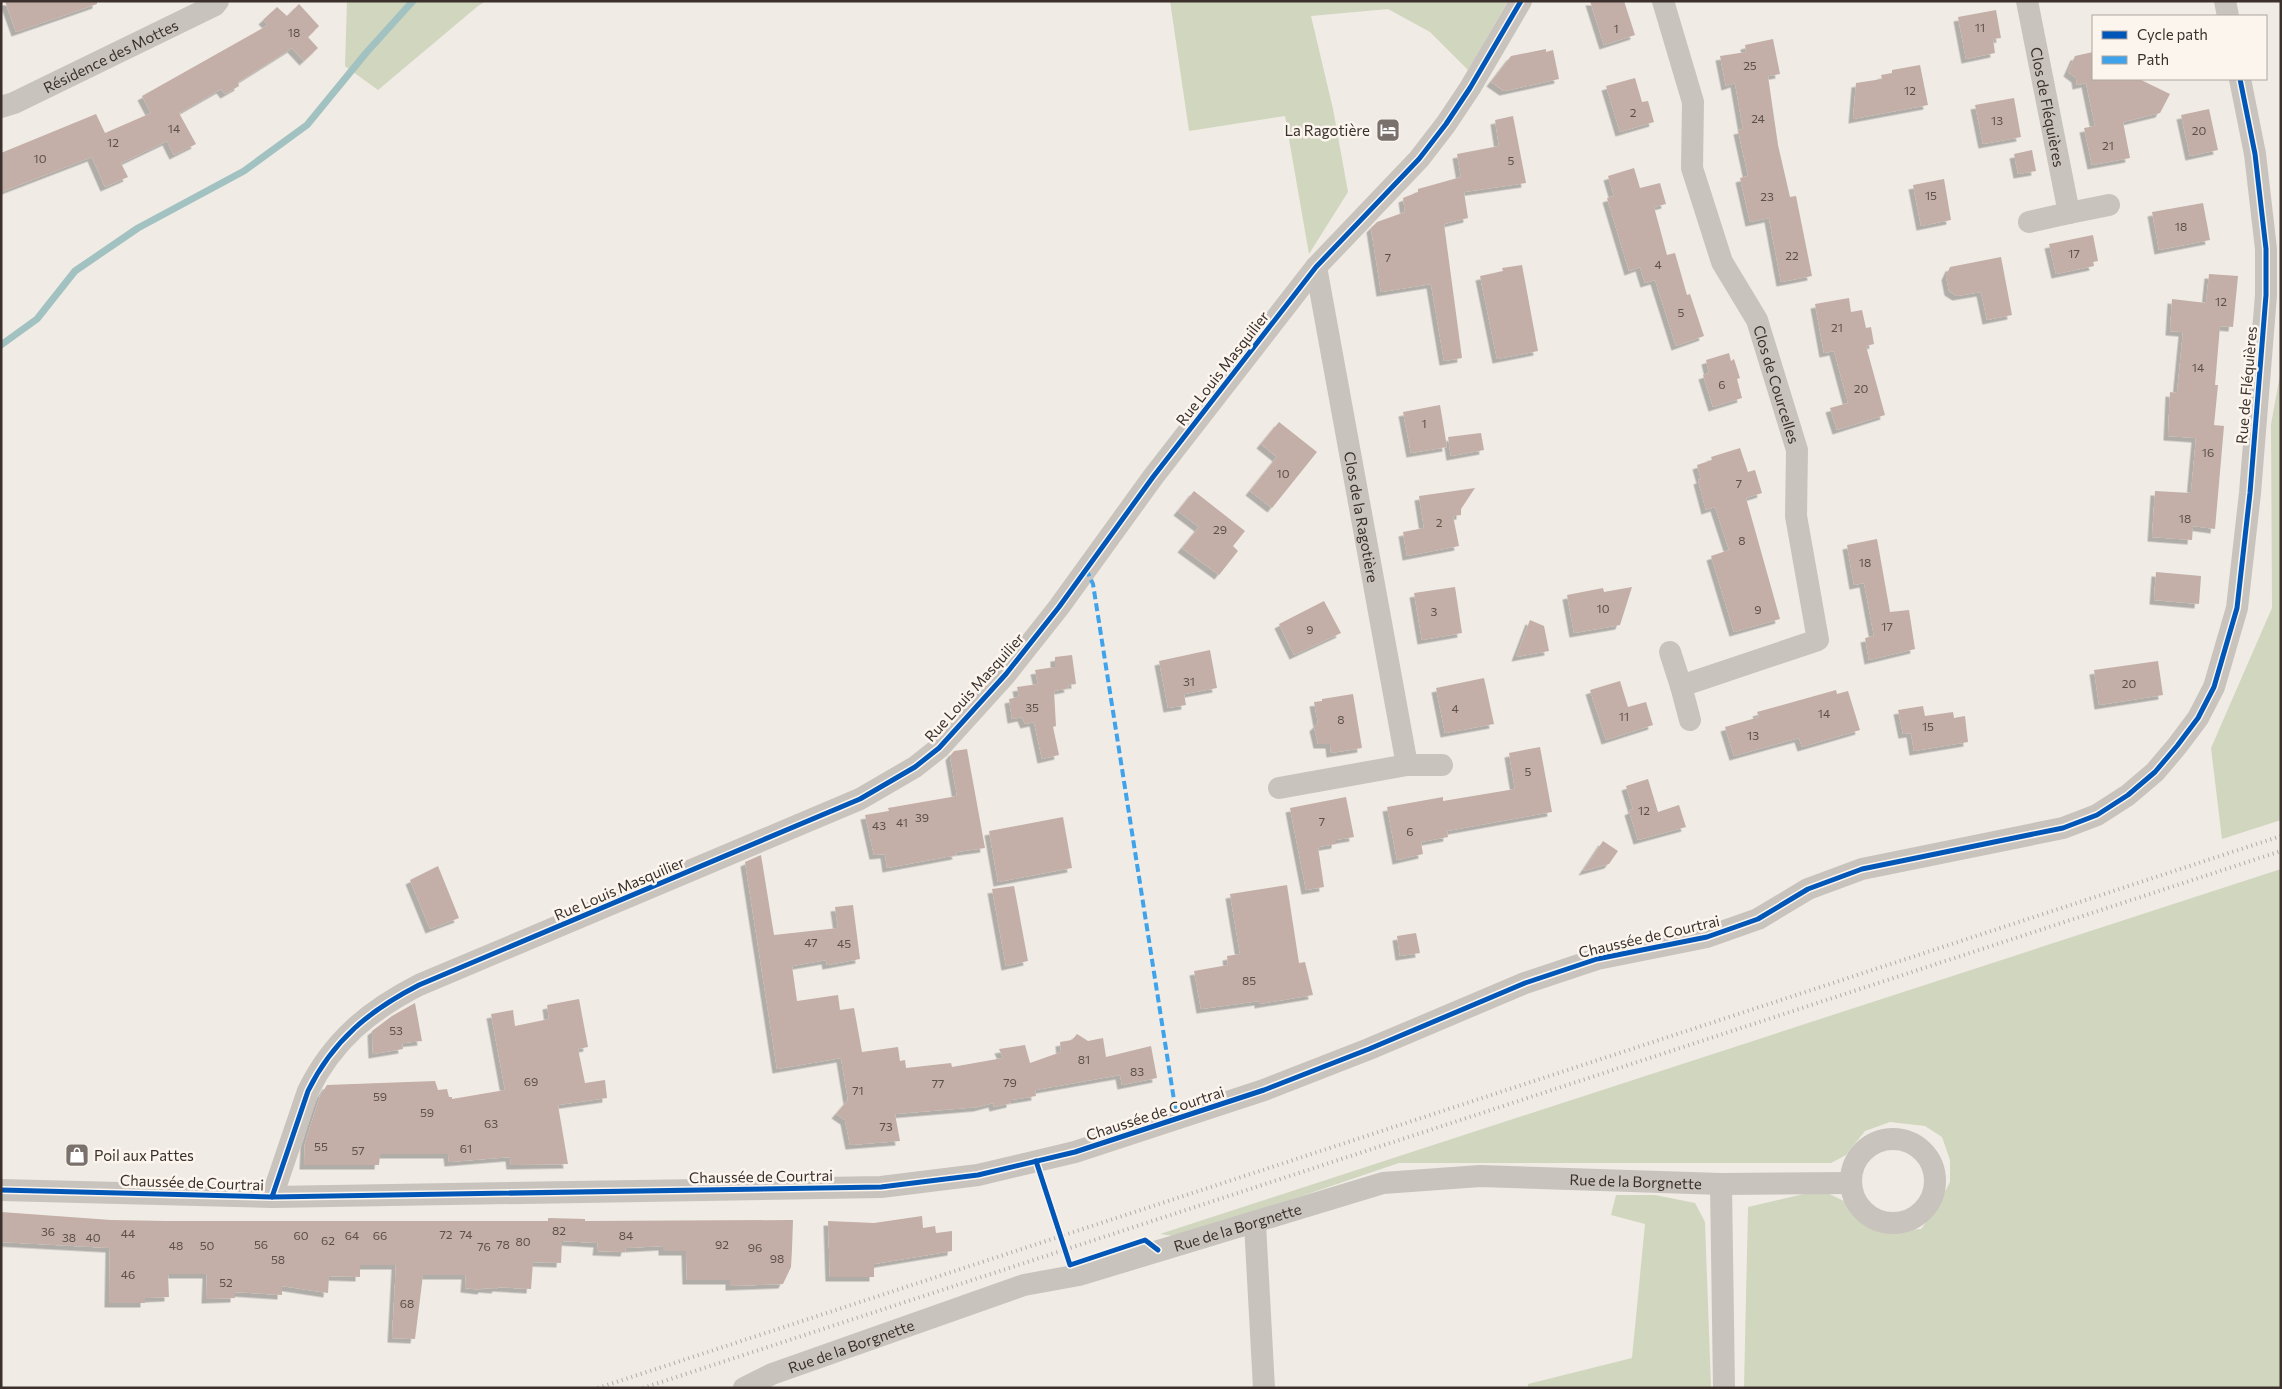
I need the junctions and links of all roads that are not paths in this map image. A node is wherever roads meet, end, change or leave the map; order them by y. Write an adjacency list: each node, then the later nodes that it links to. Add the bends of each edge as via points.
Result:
1 (218, 1): 8 (street, Résidence des Mottes)
2 (1521, 1): 12 (street, Rue Louis Masquilier, via 1470,88 1419,159)
3 (1663, 1): 14 (street, Clos de Courcelles, via 1692,102 1692,168 1722,262 1757,320 1796,450 1796,516 1818,640)
4 (2027, 1): 10 (street, Clos de Fléquières)
5 (2225, 1): 6 (street)
6 (2228, 15)
7 (2240, 80): 15 (street, Rue de Fléquières, via 2255,154 2266,249 2266,295 2240,585 2232,629)
8 (1, 107)
9 (2109, 205): 10 (street)
10 (2069, 213): 11 (street)
11 (2029, 222)
12 (1316, 268): 17 (street, Clos de la Ragotière); 23 (street, Rue Louis Masquilier, via 1153,477 1041,630 939,748 915,767 860,799 419,985 376,1009 349,1032 316,1074)
13 (1670, 652): 14 (street)
14 (1681, 686): 16 (street)
15 (2212, 691): 23 (street, Chaussée de Courtrai, via 2198,718 2155,772 2097,815 2063,828 1862,869 1808,889 1758,919 1707,937 1597,958 1264,1090 1075,1152 978,1175 881,1187)
16 (1690, 720)
17 (1407, 765): 18 (street); 19 (street)
18 (1442, 765)
19 (1280, 788)
20 (1851, 1183): 21 (street, Rue de la Borgnette)
21 (1721, 1184): 24 (street, Rue de la Borgnette, via 1480,1176 1383,1183); 27 (street, Rue de la Borgnette)
22 (1, 1190): 23 (street, Chaussée de Courtrai)
23 (272, 1197)
24 (1255, 1224): 25 (street, Rue de la Borgnette, via 1079,1275 1024,1285 772,1374); 26 (street)
25 (744, 1388)
26 (1264, 1388)
27 (1724, 1388)

